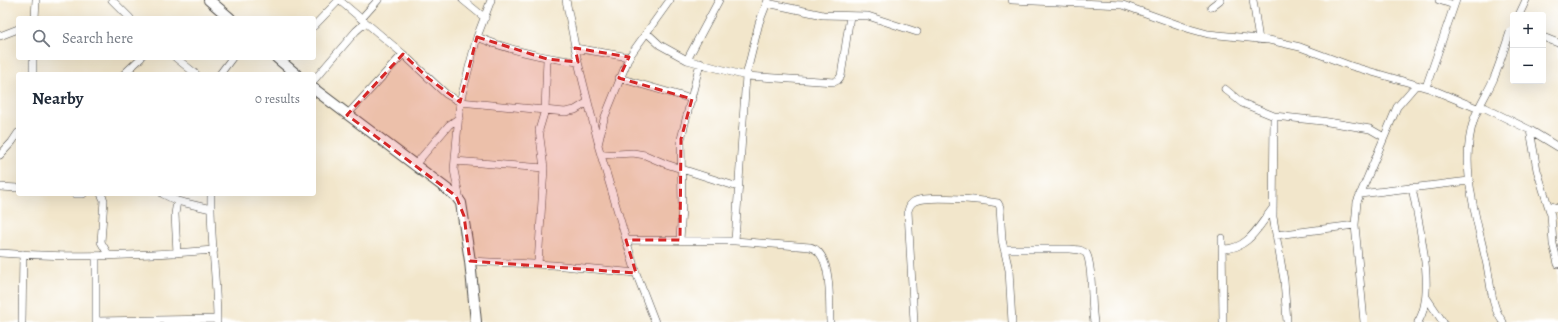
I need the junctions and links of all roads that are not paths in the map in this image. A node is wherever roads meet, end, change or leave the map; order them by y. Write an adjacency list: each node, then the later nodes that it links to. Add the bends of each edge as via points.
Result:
1 (36, 0): 20 (street)
2 (112, 0): 21 (street)
3 (209, 0): 22 (street)
4 (378, 0): 25 (street)
5 (463, 0): 24 (street)
6 (491, 0): 24 (street)
7 (566, 0): 36 (street)
8 (670, 0): 30 (street)
9 (720, 0): 45 (street)
10 (1012, 0): 34 (street, via 1123,5 1190,29)
11 (1220, 0): 18 (street)
12 (1253, 0): 34 (street)
13 (1439, 0): 17 (street)
14 (1526, 0): 19 (street)
15 (341, 1): 25 (street); 26 (street)
16 (768, 2): 23 (street, via 823,15); 53 (street, via 759,23)
17 (1455, 2): 57 (street)
18 (1211, 7)
19 (1520, 12)
20 (35, 16)
21 (128, 16)
22 (228, 16)
23 (850, 16): 28 (street, via 868,16); 53 (street, via 841,76 838,80 834,82)
24 (484, 18): 32 (street)
25 (363, 21): 37 (street); 54 (street)
26 (316, 24)
27 (16, 30): 31 (street)
28 (917, 32)
29 (1510, 32): 63 (street, via 1500,63)
30 (647, 33): 38 (street); 45 (street, via 660,45)
31 (0, 36)
32 (477, 37): 39 (street, via 521,53); 61 (street)
33 (1546, 38): 35 (street)
34 (1259, 40): 56 (street, via 1285,43)
35 (1558, 43)
36 (575, 48): 38 (street); 46 (street)
37 (403, 54): 61 (street, via 442,90); 65 (street)
38 (629, 57): 55 (street)
39 (547, 59): 46 (street); 64 (street)
40 (33, 60): 48 (street)
41 (139, 60): 49 (street)
42 (178, 60): 50 (street)
43 (230, 60): 51 (street)
44 (282, 60): 52 (street)
45 (686, 60): 47 (street)
46 (578, 62): 62 (street)
47 (700, 63): 53 (street); 60 (street)
48 (32, 72)
49 (126, 72)
50 (194, 72)
51 (222, 72)
52 (294, 72)
53 (746, 76): 80 (street)
54 (316, 78)
55 (619, 78): 60 (street); 71 (street, via 604,119)
56 (1416, 85): 57 (street); 70 (street, via 1399,104)
57 (1426, 88): 63 (street)
58 (1225, 89): 66 (street, via 1242,103)
59 (316, 91): 65 (street)
60 (692, 99): 78 (street, via 681,139)
61 (460, 102): 64 (street); 67 (street)
62 (588, 102): 64 (street, via 569,112); 71 (street)
63 (1480, 108): 68 (street); 79 (street, via 1474,119 1471,137)
64 (545, 110): 77 (street, via 539,130)
65 (347, 115): 76 (street)
66 (1274, 116): 70 (street, via 1370,129); 91 (street)
67 (459, 118): 75 (street); 76 (street, via 449,125)
68 (1530, 130): 72 (street); 90 (street, via 1537,170)
69 (16, 135): 73 (street)
70 (1384, 137): 84 (street)
71 (598, 145): 74 (street)
72 (1558, 147)
73 (0, 155)
74 (600, 155): 78 (street, via 645,155); 97 (street)
75 (455, 161): 77 (street); 89 (street, via 456,185)
76 (414, 166): 89 (street, via 456,196)
77 (544, 168): 109 (street)
78 (682, 169): 80 (street); 98 (street)
79 (1469, 181): 82 (street); 128 (street, via 1496,311)
80 (738, 186): 99 (street)
81 (0, 187): 83 (street)
82 (1412, 187): 84 (street); 112 (street, via 1425,266)
83 (16, 188)
84 (1360, 194): 94 (street)
85 (101, 196): 107 (street, via 104,200 101,242)
86 (167, 196): 88 (street)
87 (211, 196): 93 (street)
88 (177, 201): 93 (street); 104 (street)
89 (461, 203): 108 (street)
90 (1548, 205): 92 (street); 110 (street)
91 (1273, 208): 95 (street); 101 (street, via 1244,244 1234,249)
92 (1558, 208)
93 (211, 209): 102 (street)
94 (1355, 225): 95 (street); 125 (street)
95 (1276, 235): 124 (street, via 1284,280)
96 (1222, 238): 101 (street)
97 (626, 240): 98 (street); 111 (street)
98 (680, 240): 99 (street)
99 (735, 241): 119 (street, via 810,247 819,250 824,258 827,273)
100 (1004, 249): 120 (street, via 1002,212 998,203 939,199 916,200 910,204 908,210); 121 (street, via 1009,270); 122 (street, via 1070,249 1086,253 1090,264)
101 (1222, 249): 123 (street)
102 (214, 250): 104 (street); 114 (street)
103 (0, 253): 105 (street)
104 (177, 253): 107 (street)
105 (23, 254): 106 (street); 115 (street)
106 (96, 256): 107 (street); 113 (street)
107 (109, 256)
108 (470, 261): 109 (street); 116 (street)
109 (538, 264): 111 (street)
110 (1558, 264)
111 (636, 273): 118 (street)
112 (1426, 297): 126 (street); 127 (street)
113 (96, 321): 114 (street)
114 (217, 321)
115 (22, 322)
116 (476, 322): 117 (street)
117 (479, 322)
118 (655, 322)
119 (830, 322)
120 (914, 322)
121 (1012, 322)
122 (1094, 322)
123 (1223, 322)
124 (1287, 322)
125 (1364, 322)
126 (1418, 322)
127 (1443, 322)
128 (1503, 322)

